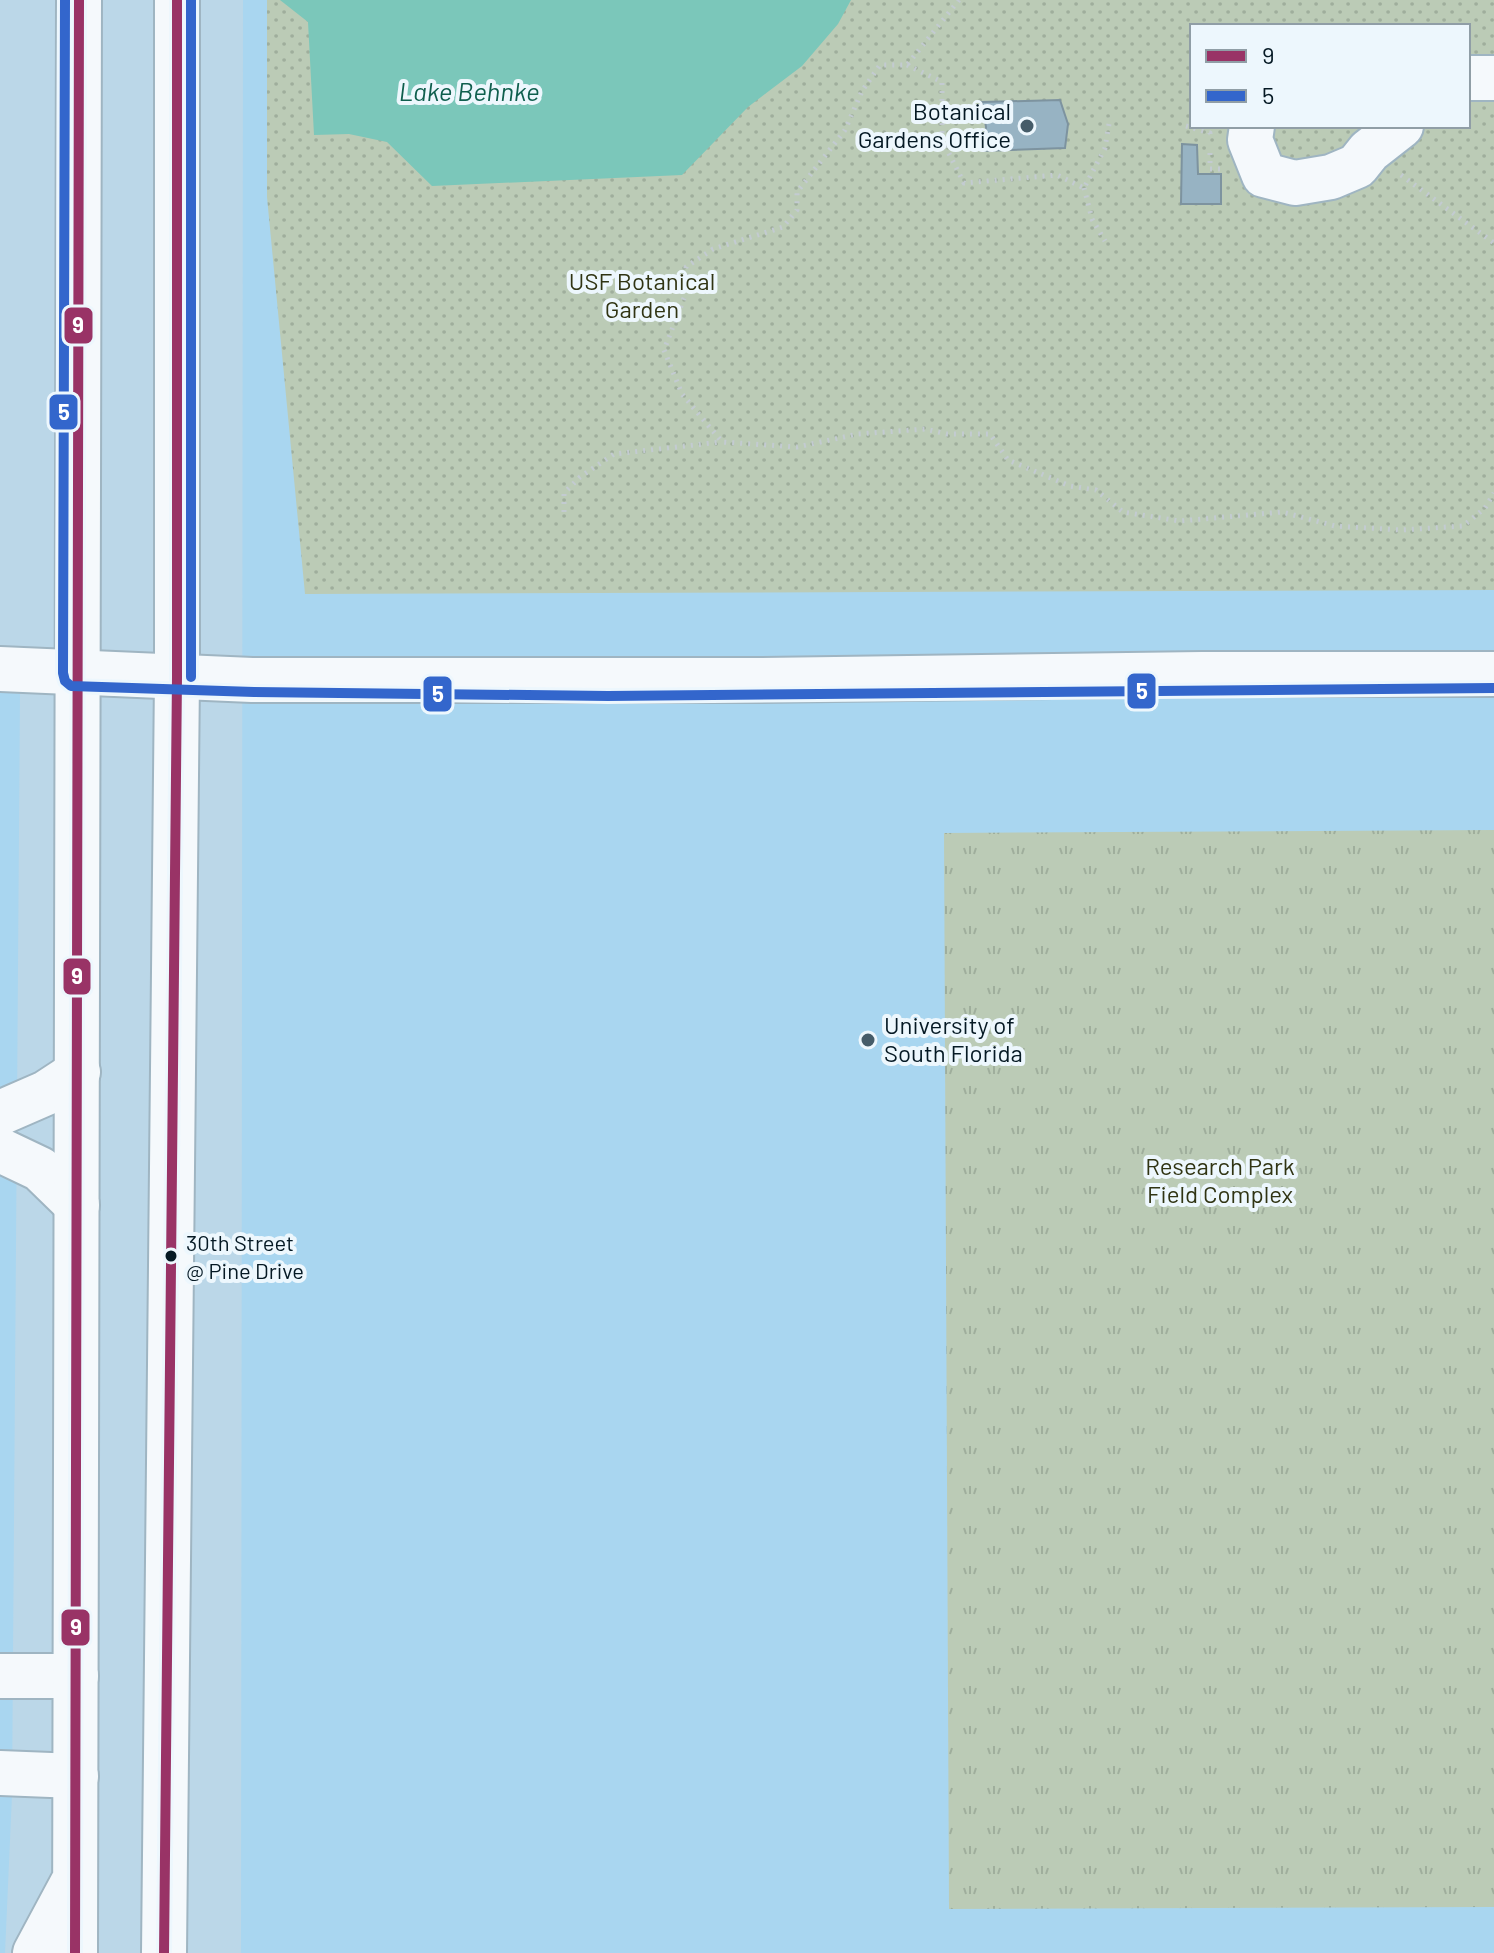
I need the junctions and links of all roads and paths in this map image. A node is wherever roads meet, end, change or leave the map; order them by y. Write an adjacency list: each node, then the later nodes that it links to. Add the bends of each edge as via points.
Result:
1 (79, 0): 21 (main road)
2 (177, 0): 23 (main road)
3 (959, 0): 4 (path)
4 (907, 65): 14 (path, via 942,82 942,140 964,183 1057,175); 17 (path, via 880,65 845,130 797,192 797,210 783,227 713,249 686,267 686,293 664,350 682,394)
5 (1470, 78): 6 (main road)
6 (1494, 78)
7 (1110, 118): 14 (path, via 1105,148)
8 (1186, 126): 9 (path)
9 (1190, 127)
10 (1193, 128): 13 (path, via 1210,133)
11 (1252, 128): 12 (main road, via 1250,140 1264,175 1286,183 1331,177 1357,166)
12 (1385, 138): 16 (path)
13 (1210, 169)
14 (1084, 188): 15 (path)
15 (1105, 241)
16 (1494, 243)
17 (722, 442): 18 (path, via 797,447 858,434 925,429 990,434 1008,460 1070,486 1096,490 1123,512 1180,521 1282,512 1335,526 1463,526); 19 (path, via 614,454 564,493)
18 (1494, 493)
19 (564, 512)
20 (0, 669): 21 (main road)
21 (77, 673): 23 (main road); 24 (main road)
22 (1494, 674): 23 (main road, via 755,680)
23 (177, 677): 33 (main road)
24 (78, 1072): 25 (main road); 27 (main road)
25 (0, 1113)
26 (0, 1150): 27 (main road, via 40,1169)
27 (77, 1205): 29 (main road)
28 (0, 1676): 29 (main road)
29 (76, 1676): 31 (main road)
30 (0, 1773): 31 (main road)
31 (76, 1776): 32 (main road)
32 (75, 1879): 34 (main road); 35 (main road)
33 (168, 1942)
34 (35, 1953)
35 (75, 1953)

